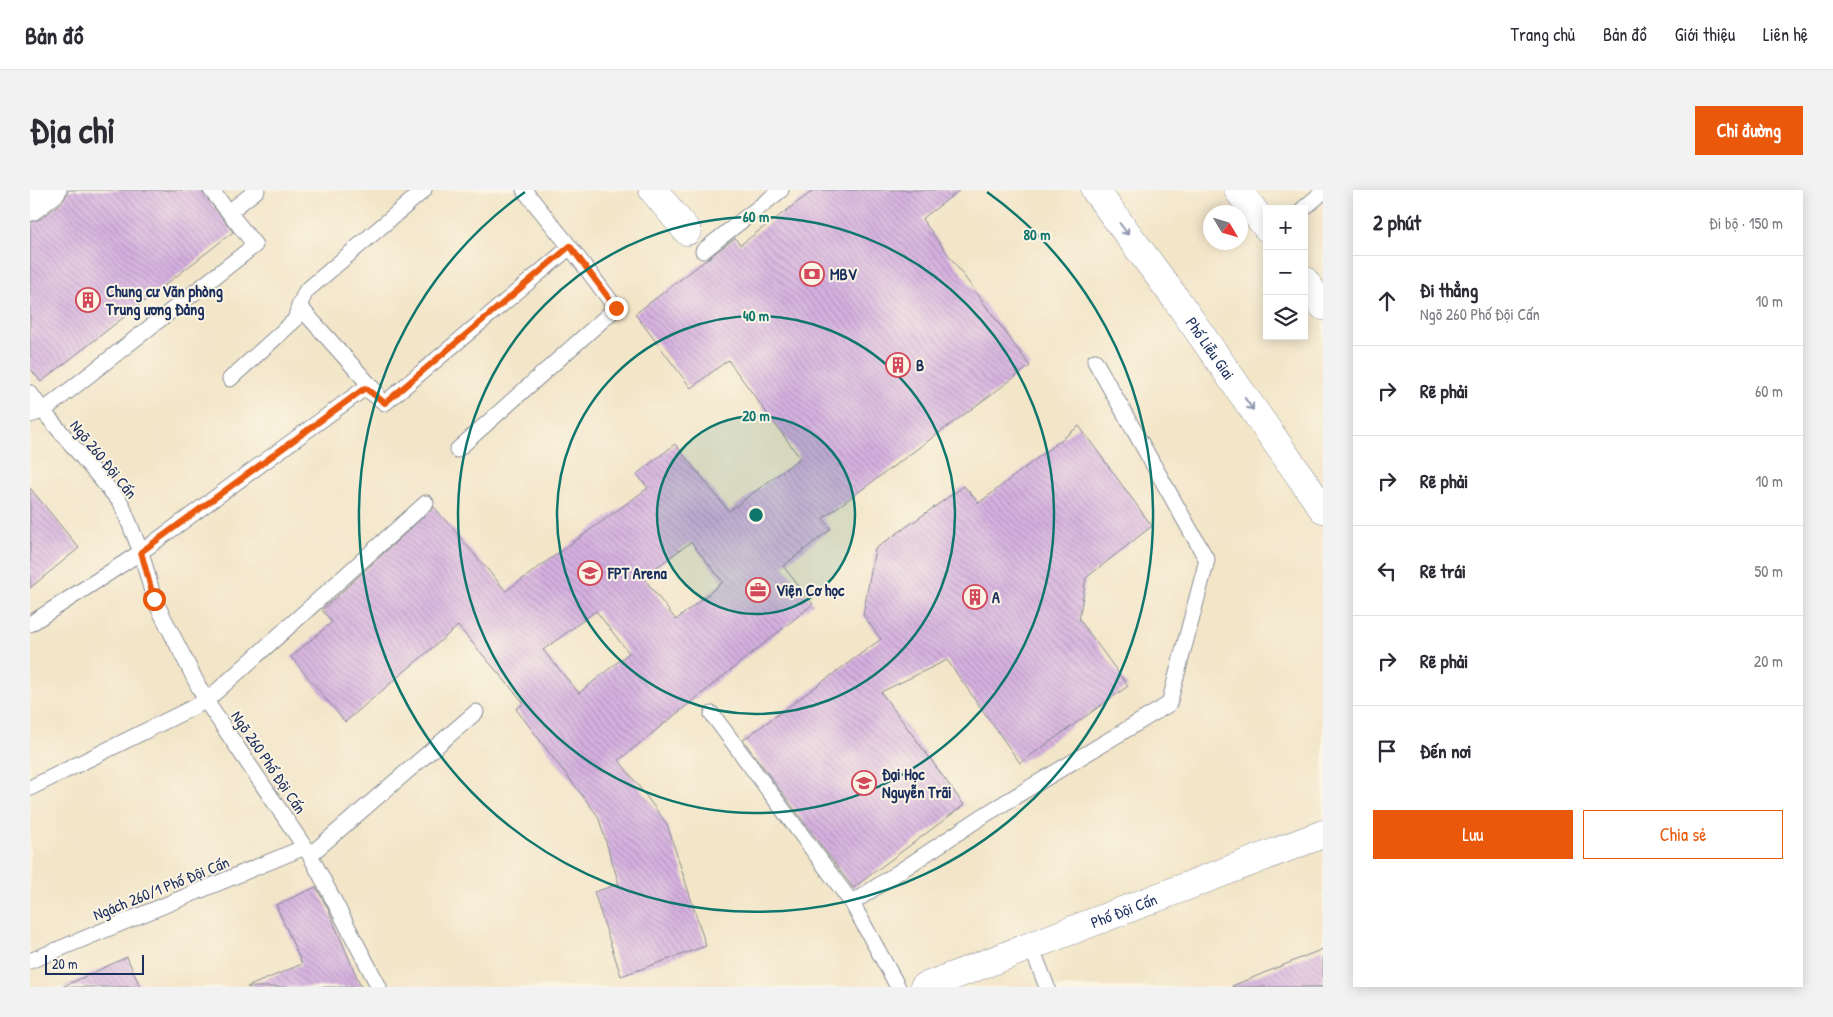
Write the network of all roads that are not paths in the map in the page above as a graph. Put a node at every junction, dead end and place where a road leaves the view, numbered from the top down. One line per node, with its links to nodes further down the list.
1 (211, 190): 11 (lane)
2 (257, 190): 11 (lane)
3 (424, 190): 16 (lane)
4 (524, 190): 14 (lane)
5 (653, 190): 13 (street)
6 (781, 190): 13 (lane)
7 (1095, 190): 25 (street, Phố Liễu Giai, one-way to 25)
8 (1238, 190): 12 (street)
9 (1323, 192): 10 (lane)
10 (1308, 205)
11 (229, 212): 22 (lane)
12 (1263, 223)
13 (695, 241)
14 (570, 246): 21 (lane); 23 (lane)
15 (1308, 285): 17 (street)
16 (299, 306): 19 (lane); 21 (lane)
17 (1323, 306)
18 (1095, 361): 34 (lane)
19 (230, 379)
20 (30, 393): 22 (lane, Ngõ 260 Đội Cấn)
21 (385, 403): 26 (lane)
22 (37, 413): 26 (lane, Ngõ 260 Đội Cấn)
23 (457, 450)
24 (426, 503): 28 (lane)
25 (1323, 510)
26 (141, 552): 27 (lane); 28 (lane, Ngõ 260 Phố Đội Cấn)
27 (30, 624)
28 (206, 701): 31 (lane); 33 (lane, Ngõ 260 Phố Đội Cấn)
29 (476, 712): 33 (lane, Ngách 260/1 Phố Đội Cấn)
30 (712, 714): 34 (lane)
31 (30, 788)
32 (1323, 834): 35 (street, Phố Đội Cấn)
33 (308, 851): 36 (lane, Ngách 260/1 Phố Đội Cấn); 37 (lane, Ngõ 260 Phố Đội Cấn)
34 (852, 903): 38 (lane)
35 (1032, 946): 39 (street, Phố Đội Cấn); 40 (lane)
36 (30, 961)
37 (379, 987)
38 (898, 987)
39 (924, 987)
40 (1047, 987)

